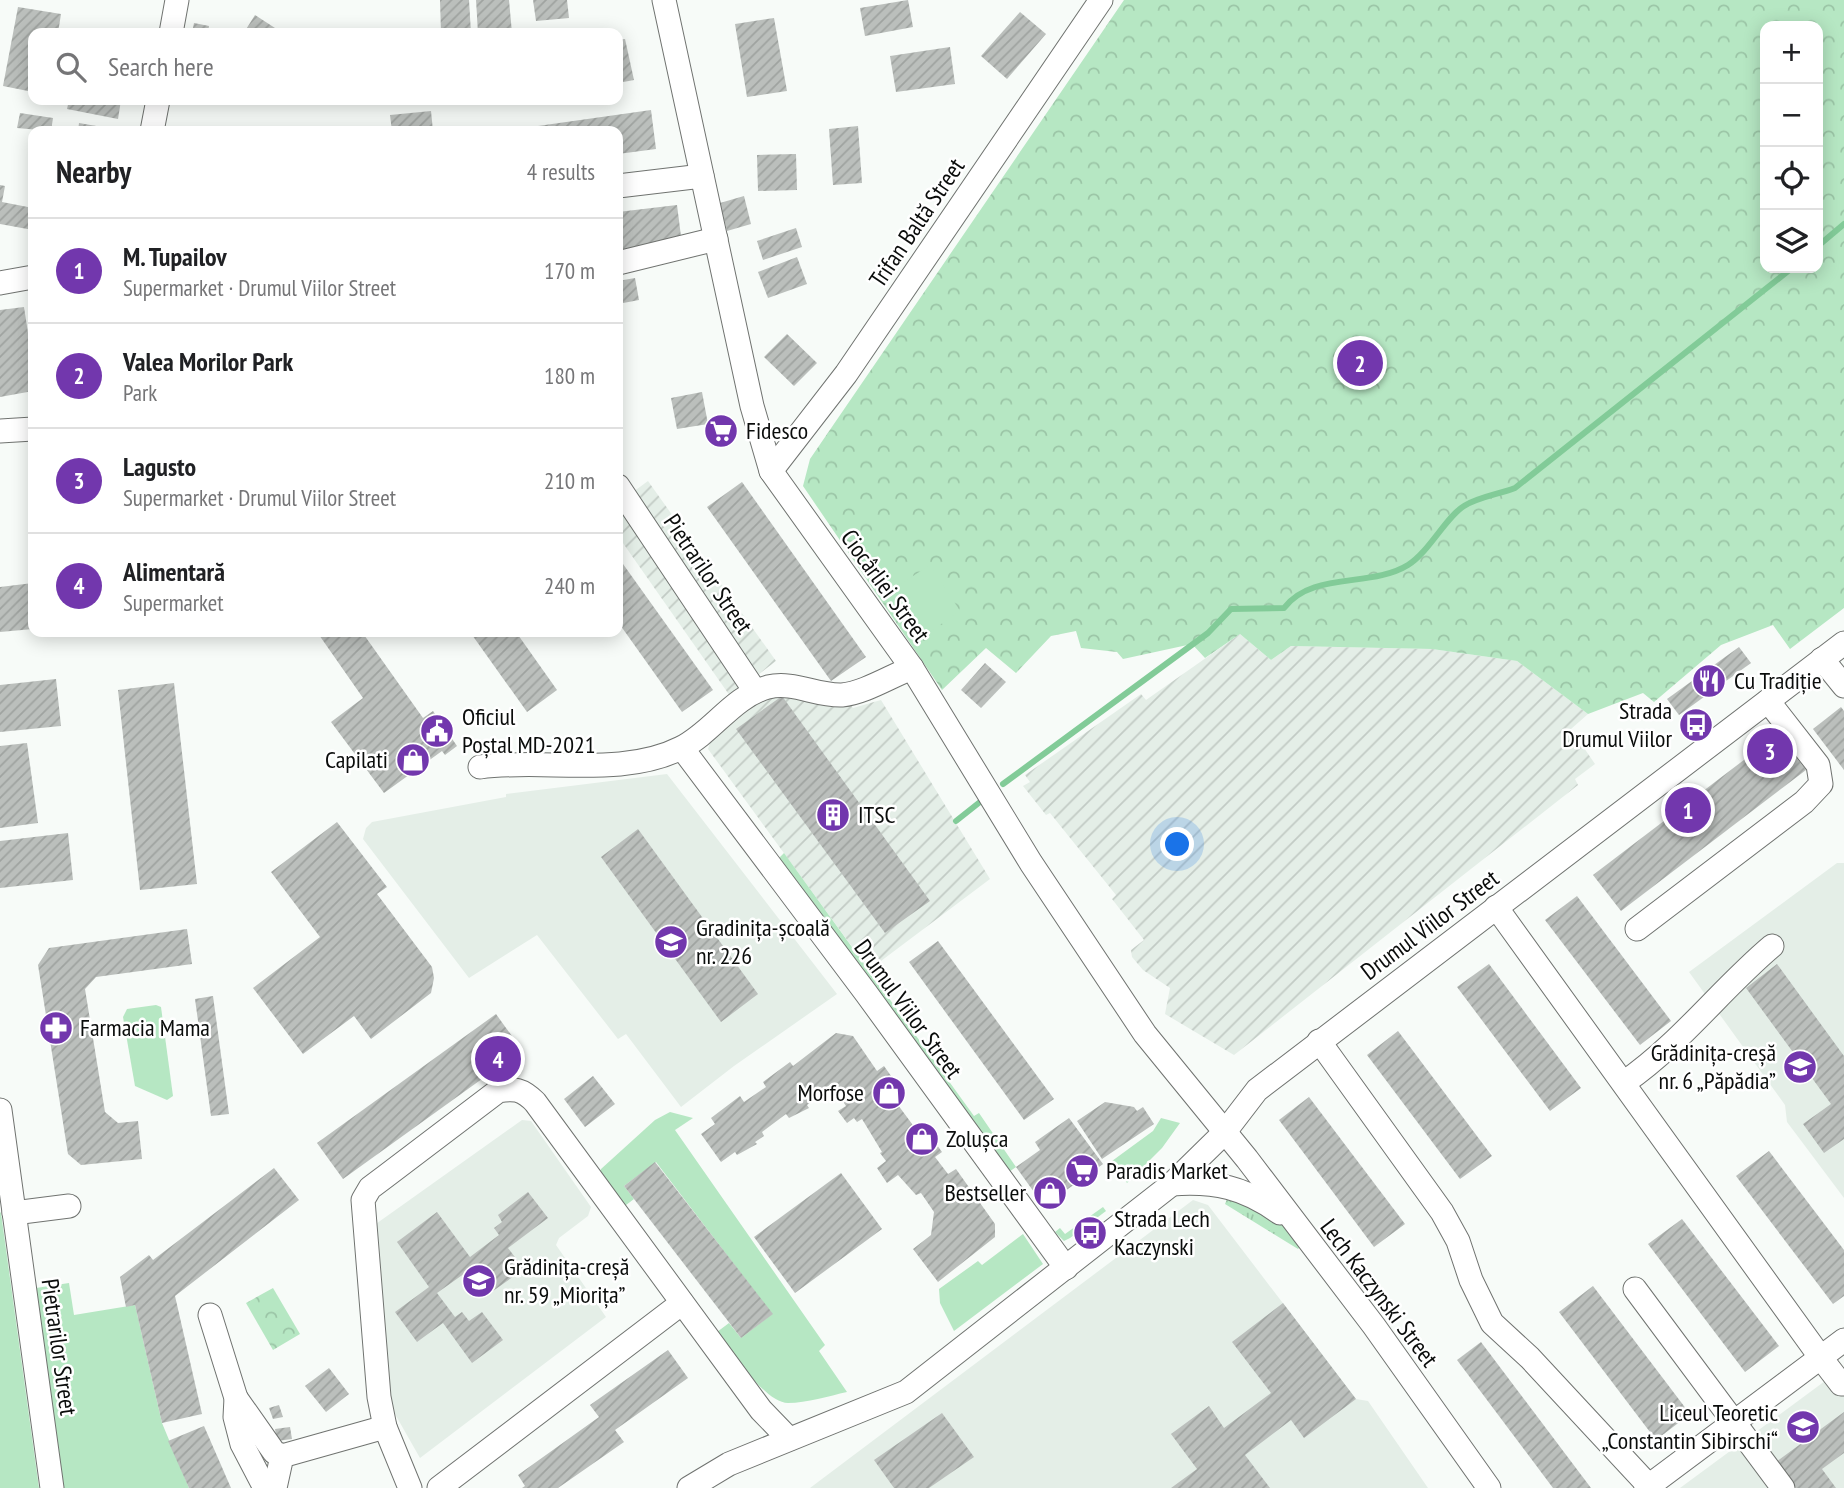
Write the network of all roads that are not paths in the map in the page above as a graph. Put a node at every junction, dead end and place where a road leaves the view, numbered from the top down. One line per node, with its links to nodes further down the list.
1 (177, 0): 4 (street)
2 (664, 0): 7 (street, Ciocârliei Street)
3 (1101, 0): 15 (street, Trifan Baltă Street)
4 (172, 28)
5 (157, 105): 6 (street)
6 (153, 126)
7 (702, 176): 8 (street); 9 (street, Ciocârliei Street)
8 (623, 185)
9 (716, 239): 10 (street); 15 (street, Ciocârliei Street)
10 (623, 262)
11 (28, 278): 12 (street)
12 (0, 283)
13 (28, 429): 14 (street)
14 (0, 430)
15 (771, 471): 19 (street, Ciocârliei Street)
16 (623, 493): 21 (street, Pietrarilor Street)
17 (1844, 643): 18 (street, Drumul Viilor Street)
18 (1822, 659): 20 (street); 22 (street, Drumul Viilor Street)
19 (912, 668): 21 (street); 31 (street, Ciocârliei Street)
20 (1844, 686)
21 (755, 691): 23 (street)
22 (1768, 701): 25 (street, Drumul Viilor Street); 26 (street)
23 (682, 748): 24 (street); 36 (street, Drumul Viilor Street)
24 (480, 767)
25 (1496, 907): 28 (street, Drumul Viilor Street); 29 (street)
26 (1637, 929)
27 (1772, 946): 29 (street)
28 (1319, 1041): 31 (street, Drumul Viilor Street); 48 (street)
29 (1625, 1082): 41 (street)
30 (0, 1110): 33 (street, Pietrarilor Street)
31 (1224, 1133): 32 (street, Drumul Viilor Street); 35 (street, Lech Kaczynski Street)
32 (1172, 1184): 35 (street); 36 (street, Drumul Viilor Street)
33 (8, 1197): 34 (street); 49 (street, Pietrarilor Street)
34 (69, 1206)
35 (1292, 1223): 55 (street, Lech Kaczynski Street)
36 (1066, 1268): 46 (street, Drumul Viilor Street)
37 (1635, 1289): 44 (street)
38 (682, 1303): 45 (street); 46 (street); 53 (street)
39 (210, 1315): 43 (street)
40 (1844, 1340): 41 (street)
41 (1821, 1358): 42 (street); 44 (street)
42 (1844, 1384)
43 (236, 1398): 47 (street); 50 (street)
44 (1736, 1422): 48 (street); 56 (street)
45 (385, 1427): 47 (street); 52 (street)
46 (789, 1439): 54 (street, Drumul Viilor Street)
47 (282, 1456): 51 (street)
48 (1647, 1487)
49 (52, 1488)
50 (265, 1488)
51 (275, 1488)
52 (410, 1488)
53 (439, 1488)
54 (689, 1488)
55 (1489, 1488)
56 (1783, 1488)

